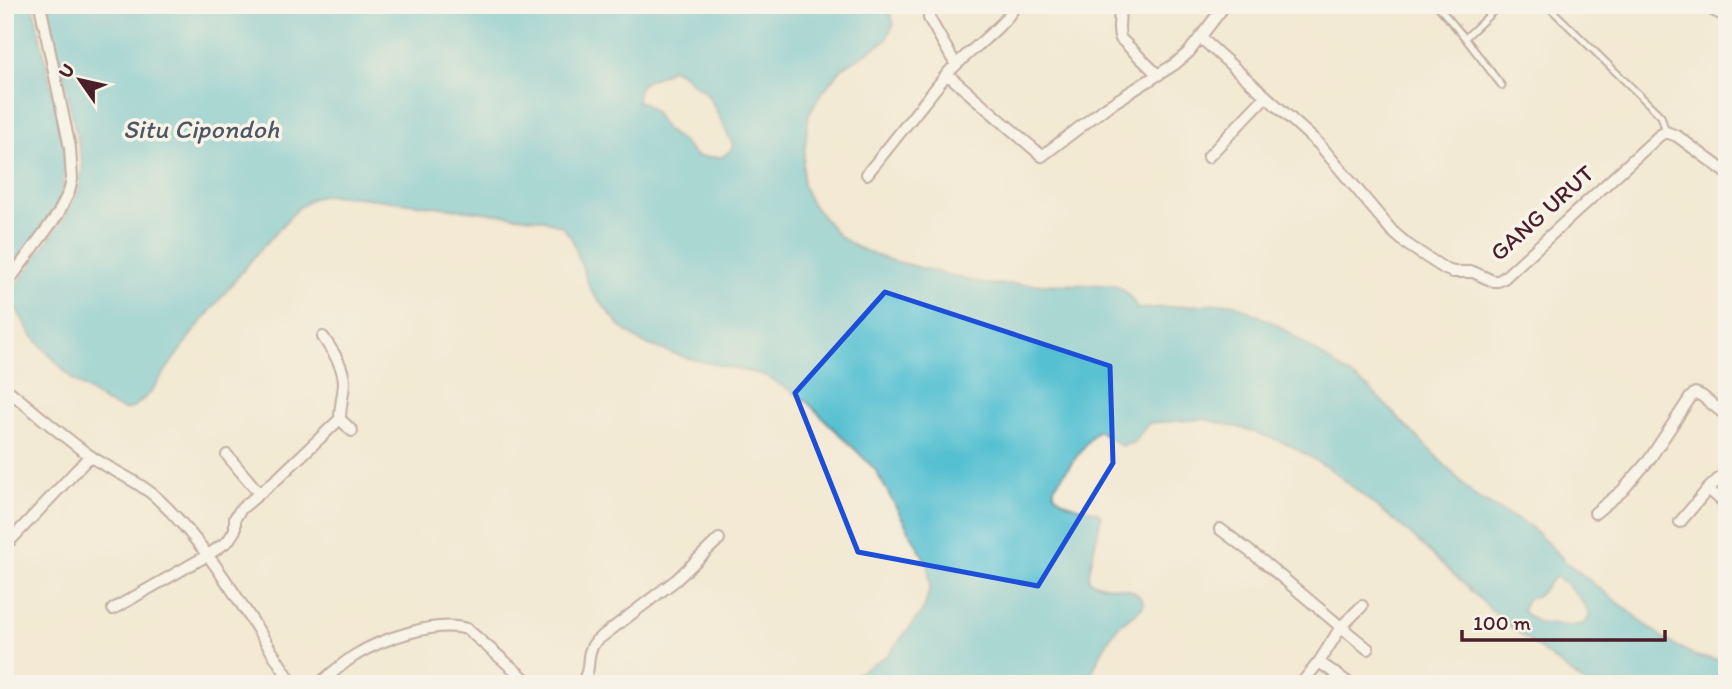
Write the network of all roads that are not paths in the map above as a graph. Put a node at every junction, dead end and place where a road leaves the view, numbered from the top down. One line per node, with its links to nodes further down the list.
1 (40, 5): 22 (street)
2 (1016, 5): 13 (street)
3 (1114, 5): 15 (street)
4 (1224, 5): 11 (street)
5 (1437, 5): 12 (lane)
6 (1500, 5): 12 (lane)
7 (1547, 5): 18 (lane)
8 (1702, 5): 10 (street)
9 (933, 6): 13 (street)
10 (1727, 16)
11 (1200, 37): 15 (street); 17 (street, GANG URUT)
12 (1465, 38): 16 (lane)
13 (956, 65): 14 (street)
14 (947, 74): 15 (street); 21 (street)
15 (1158, 75)
16 (1502, 86)
17 (1266, 96): 18 (street, GANG URUT); 19 (street)
18 (1667, 132): 20 (street)
19 (1208, 157)
20 (1727, 173)
21 (867, 174)
22 (5, 286)
23 (323, 337): 26 (street)
24 (5, 388): 29 (street)
25 (1727, 416): 34 (street)
26 (341, 419): 27 (street); 32 (street)
27 (352, 431)
28 (227, 455): 32 (street)
29 (90, 456): 38 (street); 39 (street)
30 (1727, 471): 31 (street)
31 (1708, 489): 33 (street); 35 (street)
32 (259, 493): 39 (street)
33 (1727, 505)
34 (1595, 513)
35 (1680, 522)
36 (1220, 529): 42 (street)
37 (719, 539): 48 (street)
38 (5, 546)
39 (208, 555): 41 (street); 45 (street)
40 (1362, 606): 42 (street)
41 (113, 609)
42 (1341, 627): 43 (street); 44 (street)
43 (1368, 649)
44 (1319, 662): 49 (street); 50 (street)
45 (293, 684)
46 (319, 684): 47 (street)
47 (531, 684)
48 (581, 684)
49 (1301, 684)
50 (1350, 684)

